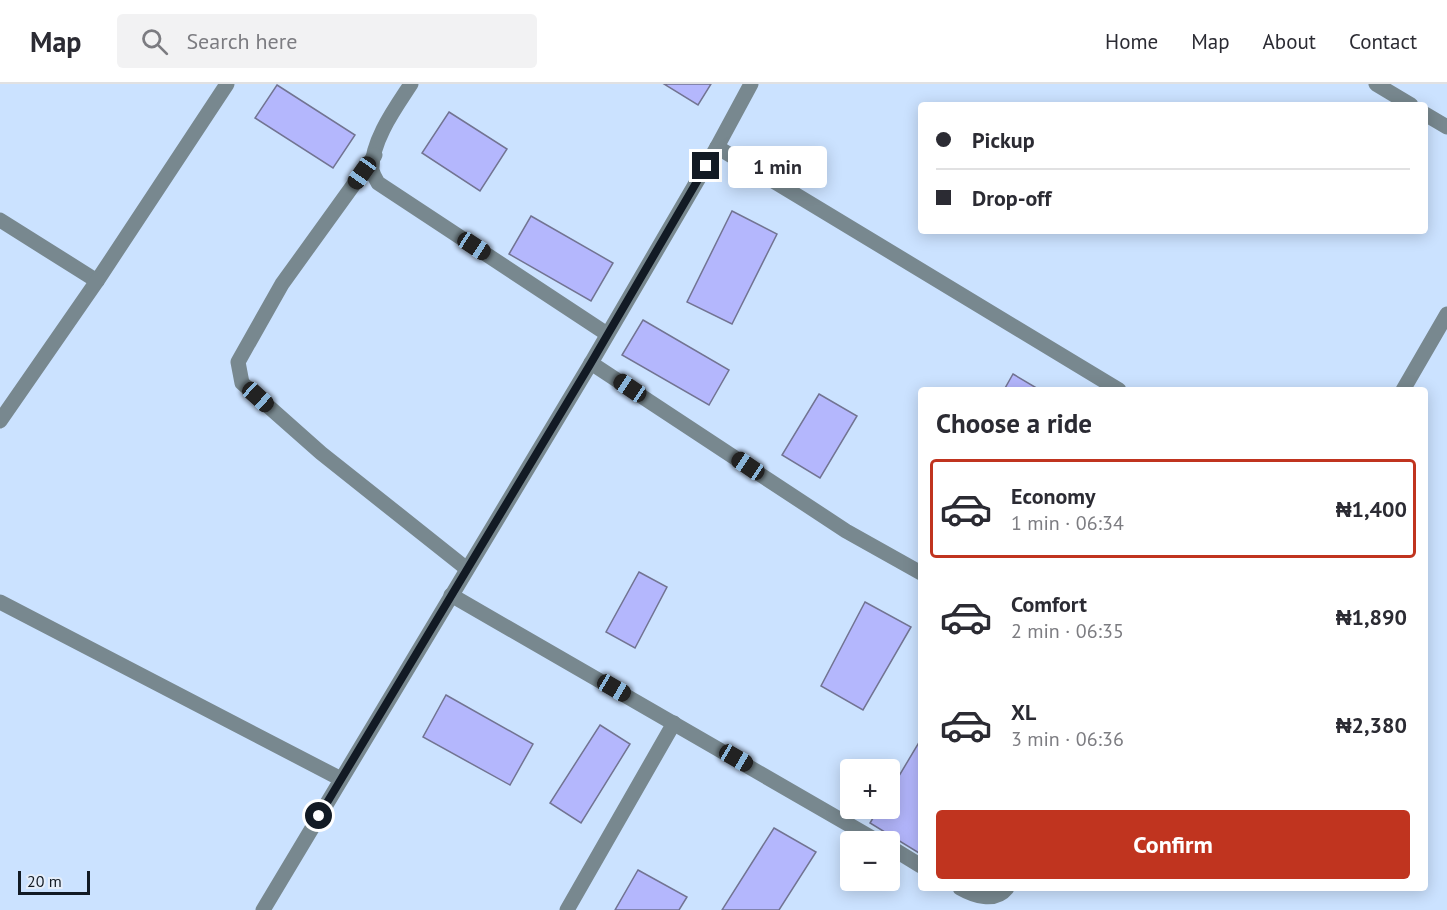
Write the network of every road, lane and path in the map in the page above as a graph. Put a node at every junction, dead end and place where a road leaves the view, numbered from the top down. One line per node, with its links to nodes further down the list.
1 (227, 84): 11 (street)
2 (411, 84): 9 (street)
3 (751, 84): 8 (street)
4 (1376, 84): 5 (street)
5 (1406, 102)
6 (1428, 116): 7 (street)
7 (1447, 127)
8 (717, 147): 13 (street); 15 (street)
9 (375, 155): 13 (street); 18 (street)
10 (0, 220): 11 (street)
11 (97, 281): 17 (street)
12 (1447, 314): 16 (street)
13 (607, 334): 14 (street)
14 (591, 363): 18 (street); 19 (street)
15 (1114, 387)
16 (1404, 387)
17 (0, 421)
18 (467, 569): 20 (street)
19 (918, 571)
20 (451, 595): 22 (street); 23 (street)
21 (0, 602): 23 (street)
22 (674, 723): 24 (street); 30 (street)
23 (341, 779): 29 (street)
24 (860, 831)
25 (900, 853): 26 (street)
26 (918, 864)
27 (965, 891): 28 (street)
28 (1005, 891)
29 (263, 910)
30 (567, 910)

